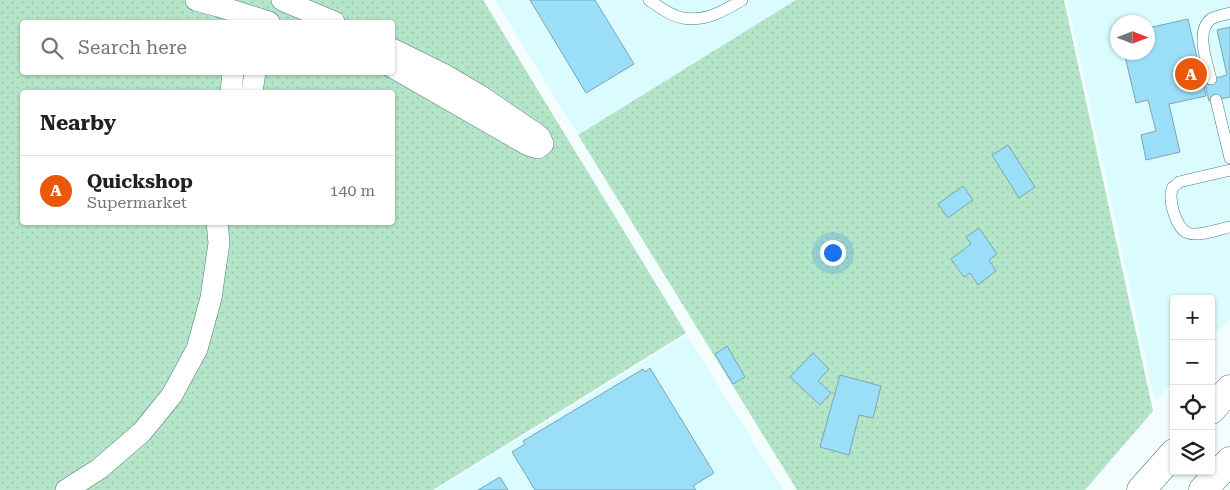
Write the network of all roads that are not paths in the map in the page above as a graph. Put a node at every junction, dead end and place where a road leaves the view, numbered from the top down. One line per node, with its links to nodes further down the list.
1 (196, 0): 5 (street)
2 (282, 0): 8 (street)
3 (649, 0): 4 (lane)
4 (742, 0)
5 (241, 12): 7 (street)
6 (1230, 13): 13 (lane)
7 (266, 16)
8 (329, 20)
9 (395, 50): 10 (street)
10 (395, 69)
11 (234, 75): 14 (street)
12 (255, 75): 15 (street)
13 (1211, 79)
14 (231, 90)
15 (252, 90)
16 (1216, 100): 17 (lane)
17 (1230, 158)
18 (1230, 170): 19 (lane)
19 (1230, 227)
20 (218, 233): 25 (street)
21 (1230, 389): 22 (main road)
22 (1215, 406)
23 (1170, 457): 26 (main road)
24 (1230, 461): 27 (main road)
25 (66, 490)
26 (1141, 490)
27 (1204, 490)

